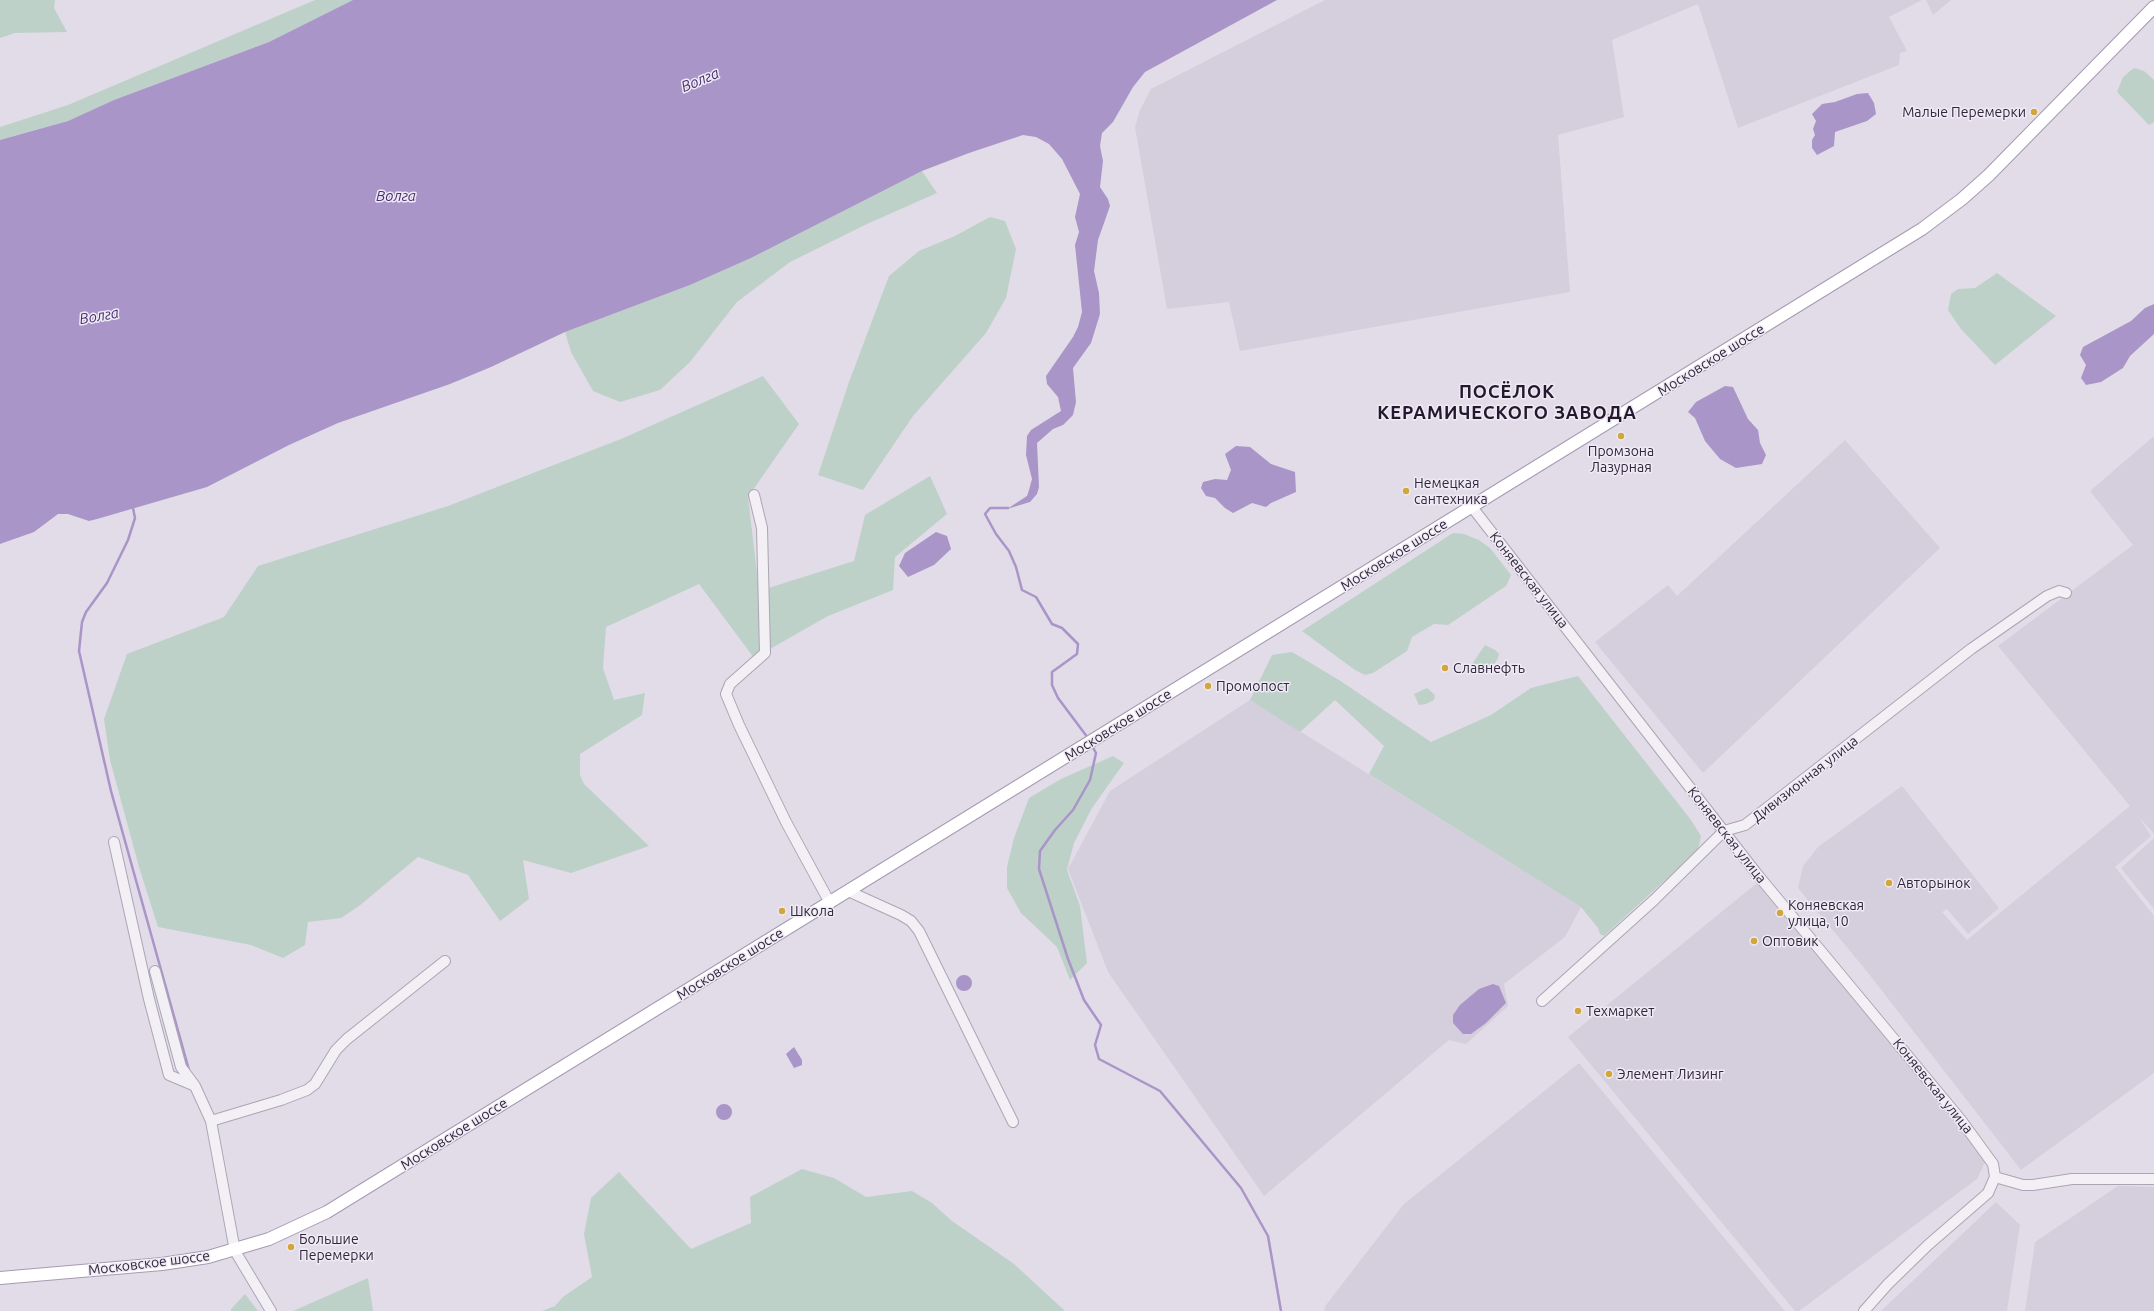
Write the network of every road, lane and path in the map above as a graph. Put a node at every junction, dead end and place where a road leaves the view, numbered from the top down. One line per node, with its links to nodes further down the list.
1 (2154, 6): 3 (main road, Московское шоссе)
2 (754, 495): 8 (street)
3 (1472, 507): 5 (street, Коняевская улица); 7 (main road, Московское шоссе)
4 (2066, 593): 5 (street, Дивизионная улица)
5 (1724, 830): 11 (street); 15 (street, Коняевская улица)
6 (114, 842): 12 (street)
7 (848, 891): 8 (main road, Московское шоссе); 14 (street)
8 (830, 903): 17 (main road, Московское шоссе)
9 (445, 961): 13 (street)
10 (155, 971): 12 (street)
11 (1542, 1001)
12 (196, 1086): 13 (street)
13 (211, 1121): 17 (street)
14 (1013, 1122)
15 (1995, 1177): 16 (street); 20 (street)
16 (2154, 1179)
17 (235, 1251): 18 (main road, Московское шоссе); 19 (street)
18 (0, 1278)
19 (271, 1311)
20 (1864, 1311)

